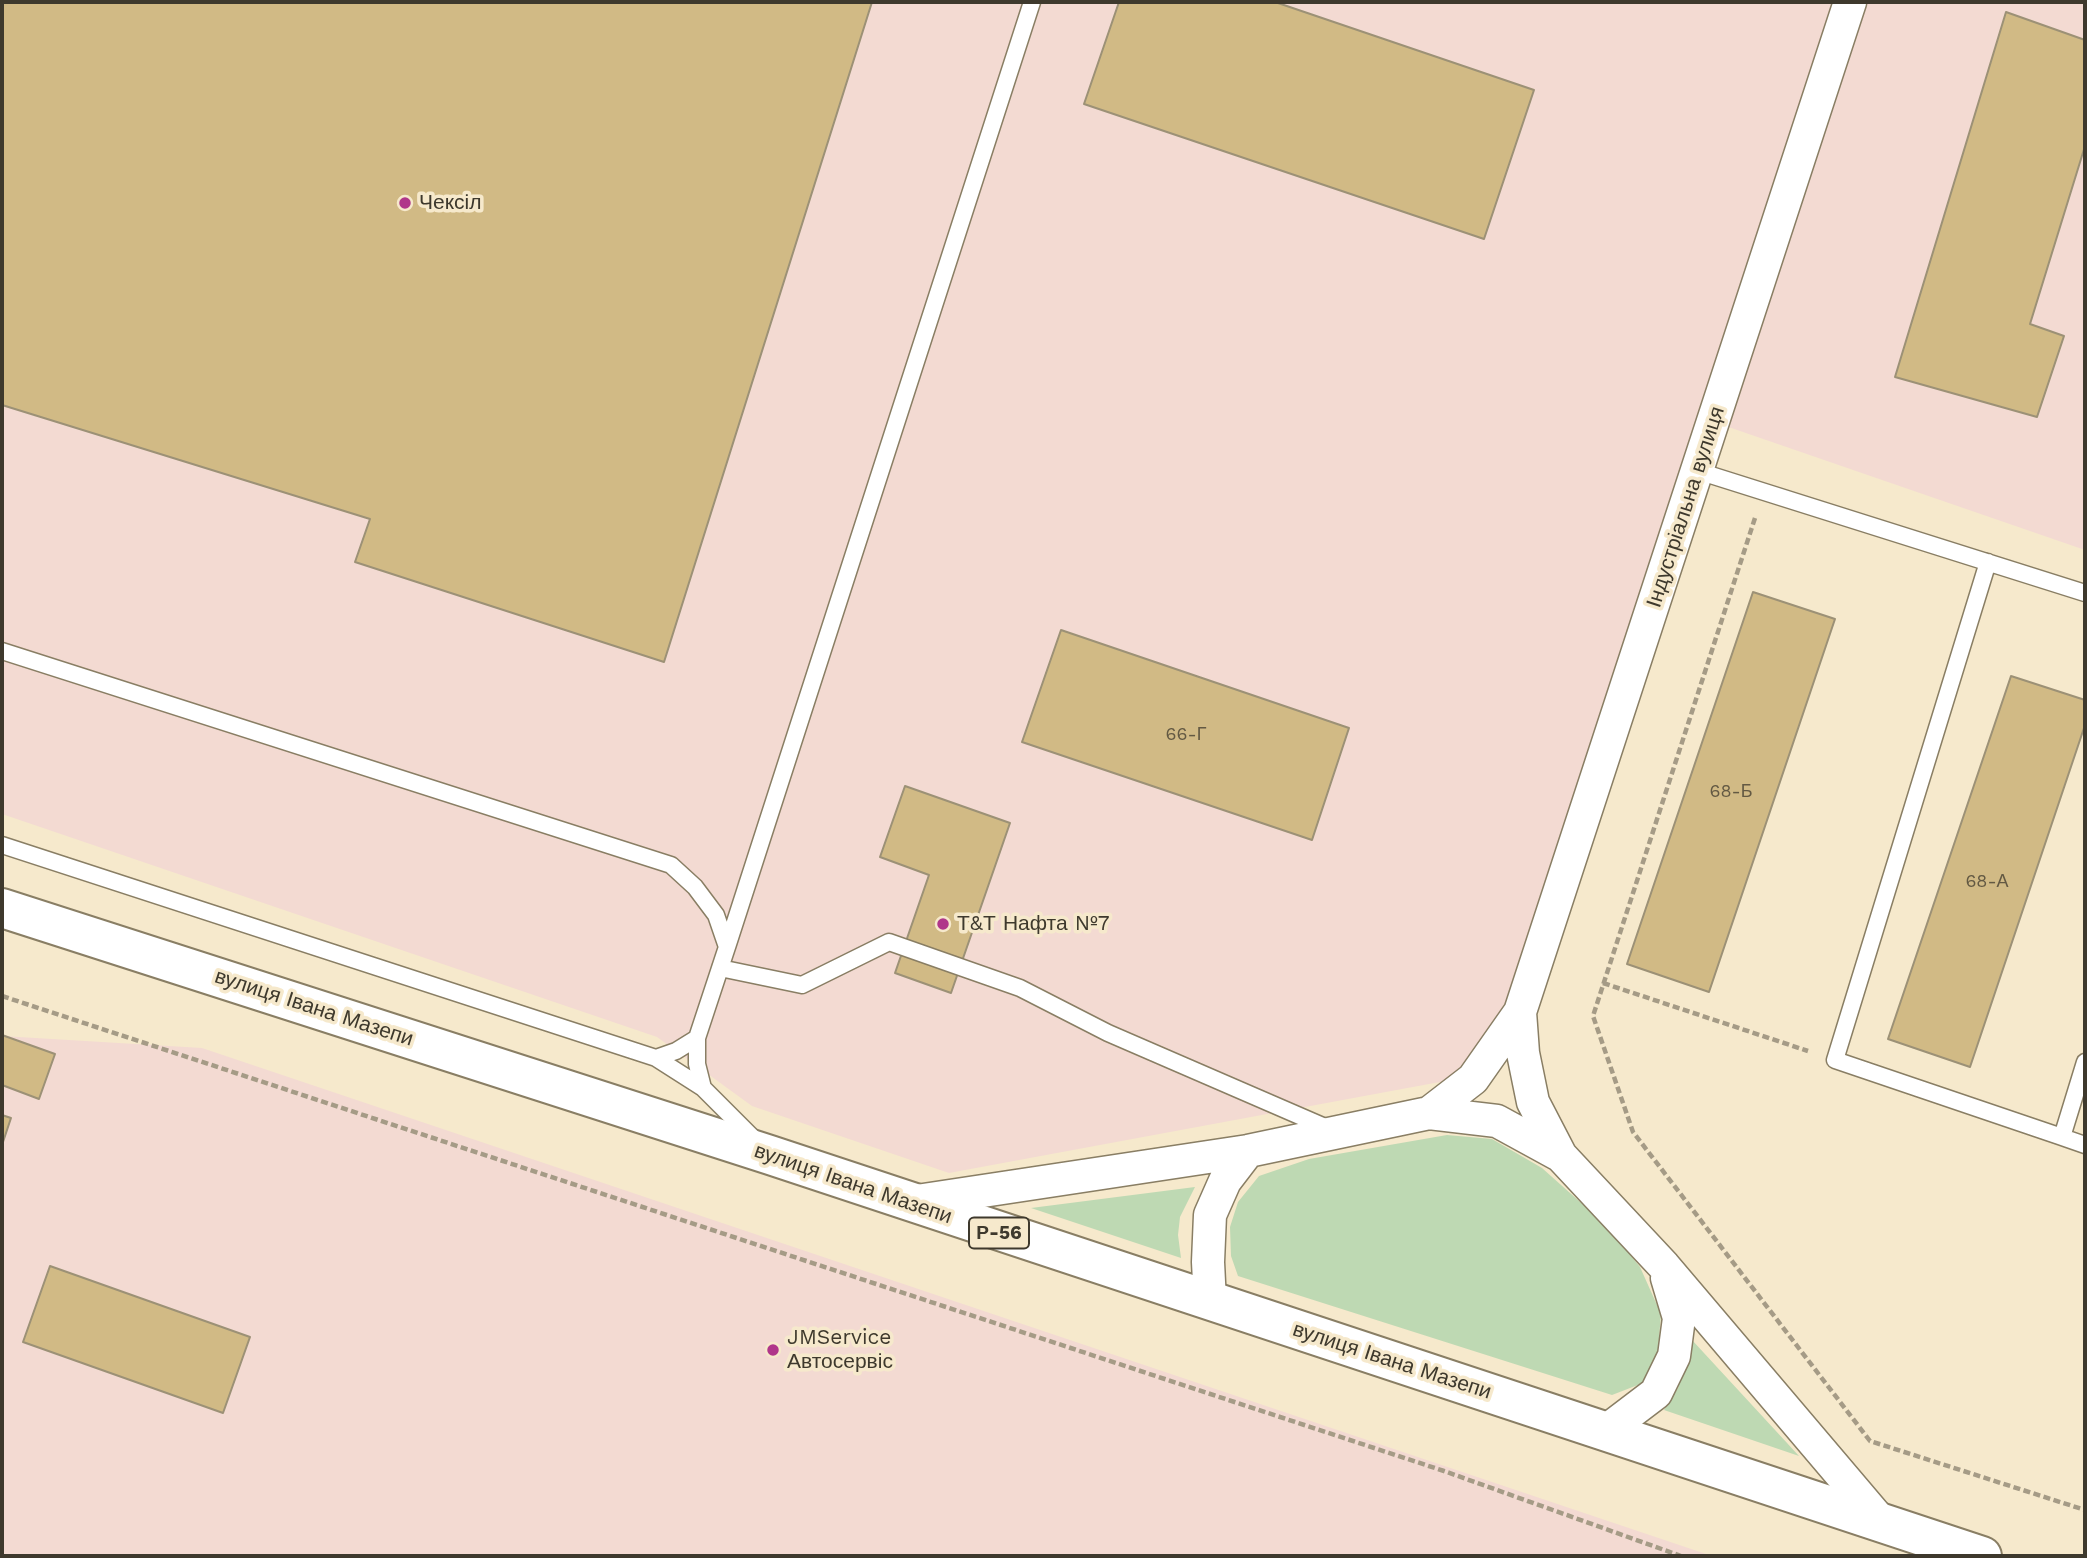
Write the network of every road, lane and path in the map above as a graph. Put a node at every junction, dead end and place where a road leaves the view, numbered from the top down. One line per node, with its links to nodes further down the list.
1 (1032, 2): 10 (lane)
2 (1850, 2): 3 (street, Індустріальна вулиця)
3 (1698, 471): 4 (lane); 14 (street, Індустріальна вулиця)
4 (1764, 491): 5 (lane); 12 (path)
5 (1988, 562): 6 (lane); 17 (lane)
6 (2085, 593)
7 (2, 651): 10 (lane)
8 (2, 845): 16 (lane)
9 (6, 911): 25 (main road, вулиця Івана Мазепи / Р-56)
10 (727, 947): 11 (lane)
11 (720, 968): 15 (lane); 21 (lane)
12 (1603, 983): 17 (path); 31 (path)
13 (2, 996): 33 (path)
14 (1520, 1012): 20 (street, Індустріальна вулиця); 26 (street, Індустріальна вулиця)
15 (697, 1038): 16 (lane); 19 (lane)
16 (656, 1058): 19 (lane)
17 (1835, 1060): 22 (lane)
18 (2085, 1062): 22 (lane)
19 (703, 1088): 25 (lane)
20 (1429, 1113): 21 (street); 26 (street)
21 (1339, 1133): 24 (street)
22 (2062, 1137): 23 (lane)
23 (2085, 1144)
24 (1248, 1151): 27 (street); 29 (street)
25 (770, 1155): 27 (main road, вулиця Івана Мазепи / Р-56)
26 (1561, 1156): 28 (street)
27 (907, 1203): 29 (main road, вулиця Івана Мазепи / Р-56)
28 (1664, 1266): 30 (street); 32 (street)
29 (1210, 1302): 30 (main road, вулиця Івана Мазепи / Р-56)
30 (1606, 1431): 32 (main road, вулиця Івана Мазепи / Р-56)
31 (2085, 1510)
32 (1883, 1524): 34 (main road, вулиця Івана Мазепи / Р-56)
33 (1681, 1556)
34 (1982, 1556)

